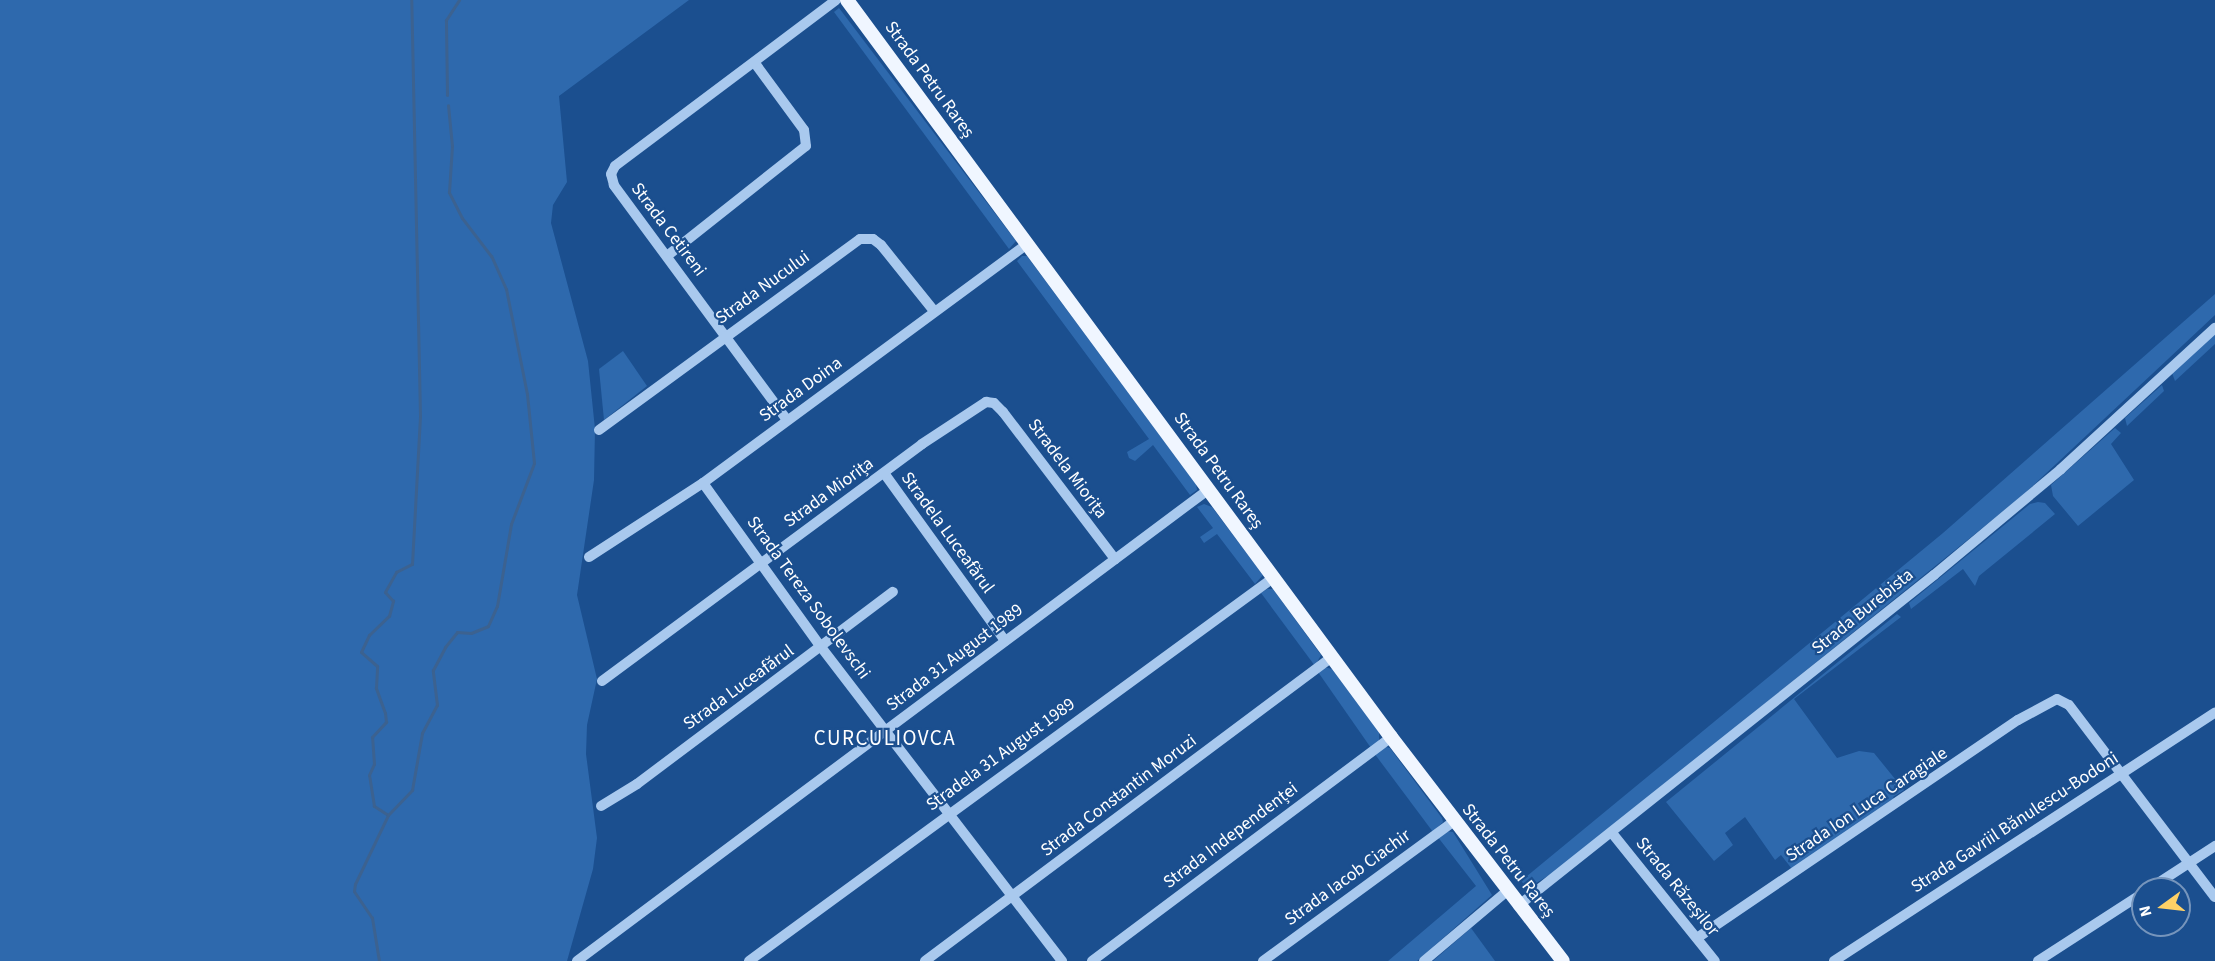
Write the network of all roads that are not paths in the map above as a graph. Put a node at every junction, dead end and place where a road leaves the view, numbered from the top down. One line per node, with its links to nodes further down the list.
1 (836, 0): 3 (street, Strada Cetireni)
2 (847, 0): 4 (main road, Strada Petru Rareș)
3 (754, 62): 5 (street); 5 (street, Strada Cetireni)
4 (1027, 244): 6 (street, Strada Doina); 14 (main road, Strada Petru Rareș)
5 (667, 255): 8 (street, Strada Cetireni)
6 (934, 312): 8 (street, Strada Nucului); 10 (street, Strada Doina)
7 (2215, 328): 31 (street, Strada Burebista)
8 (726, 336): 10 (street, Strada Cetireni); 11 (street, Strada Nucului)
9 (991, 402): 12 (street, Strada Miorița); 16 (street, Stradela Miorița)
10 (787, 420): 13 (street, Strada Doina)
11 (599, 430)
12 (884, 473): 17 (street, Strada Miorița); 20 (street, Stradela Luceafărul)
13 (703, 483): 15 (street, Strada Doina); 17 (street, Strada Tereza Sobolevschi)
14 (1209, 489): 16 (street, Strada 31 August 1989); 18 (main road, Strada Petru Rareș)
15 (589, 557)
16 (1115, 559): 20 (street, Strada 31 August 1989)
17 (761, 564): 21 (street, Strada Tereza Sobolevschi); 23 (street, Strada Miorița)
18 (1273, 578): 22 (main road, Strada Petru Rareș); 29 (street, Stradela 31 August 1989)
19 (893, 592): 21 (street, Strada Luceafărul)
20 (1005, 641): 25 (street, Strada 31 August 1989)
21 (821, 647): 25 (street, Strada Tereza Sobolevschi); 28 (street, Strada Luceafărul)
22 (1332, 657): 26 (main road, Strada Petru Rareș); 36 (street, Strada Constantin Moruzi)
23 (602, 681)
24 (2215, 713): 27 (street, Strada Gavriil Bănulescu-Bodoni)
25 (885, 730): 29 (street, Strada Tereza Sobolevschi); 41 (street, Strada 31 August 1989)
26 (1391, 737): 30 (main road, Strada Petru Rareș); 45 (street, Strada Independenței)
27 (2120, 774): 33 (street); 40 (street, Strada Ion Luca Caragiale); 50 (street, Strada Gavriil Bănulescu-Bodoni)
28 (601, 806)
29 (948, 813): 36 (street, Strada Tereza Sobolevschi); 42 (street, Stradela 31 August 1989)
30 (1454, 821): 35 (main road, Strada Petru Rareș); 46 (street, Strada Iacob Ciachir)
31 (1612, 833): 39 (street, Strada Burebista); 40 (street, Strada Răzeşilor)
32 (2215, 846): 33 (street)
33 (2188, 863): 34 (street); 37 (street)
34 (2167, 877)
35 (1507, 891): 39 (main road, Strada Petru Rareș); 47 (street)
36 (1012, 896): 43 (street, Strada Constantin Moruzi); 44 (street, Strada Tereza Sobolevschi)
37 (2215, 897)
38 (2131, 901): 51 (street)
39 (1518, 906): 48 (main road, Strada Petru Rareș)
40 (1697, 938): 49 (street, Strada Răzeşilor)
41 (577, 961)
42 (749, 961)
43 (925, 961)
44 (1062, 961)
45 (1092, 961)
46 (1263, 961)
47 (1424, 961)
48 (1563, 961)
49 (1715, 961)
50 (1834, 961)
51 (2038, 961)

